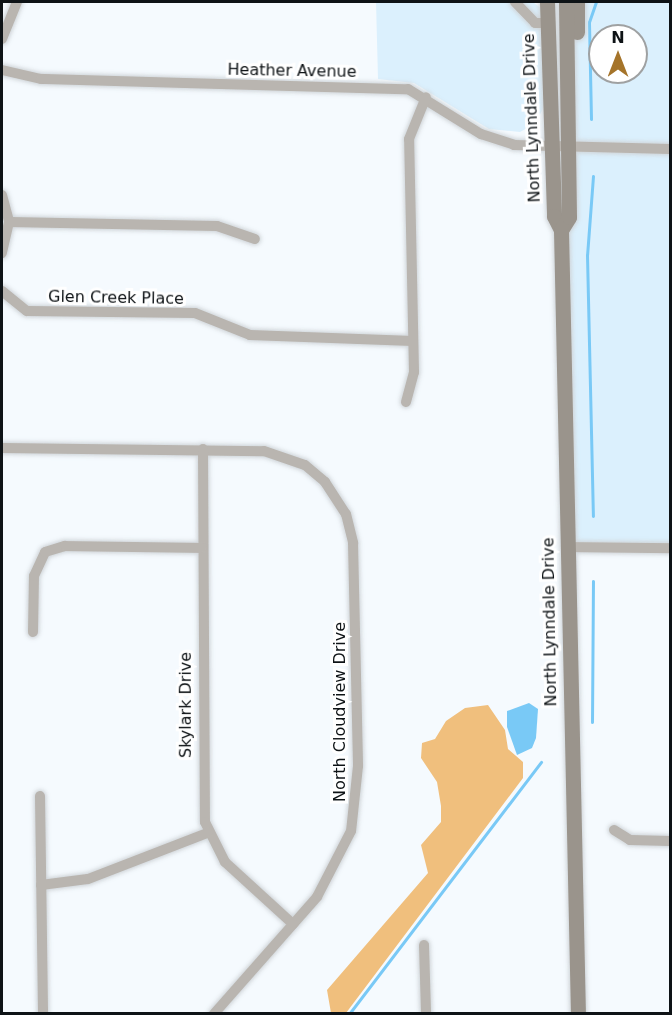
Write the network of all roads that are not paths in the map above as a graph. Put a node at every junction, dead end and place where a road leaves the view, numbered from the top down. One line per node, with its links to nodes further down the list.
1 (17, 2): 6 (street)
2 (514, 2): 7 (street)
3 (547, 2): 7 (main road, North Lynndale Drive)
4 (566, 2): 9 (main road, North Lynndale Drive)
5 (577, 2): 9 (main road)
6 (5, 22): 8 (street)
7 (547, 23): 12 (main road, North Lynndale Drive)
8 (2, 39)
9 (567, 49): 13 (main road, North Lynndale Drive)
10 (2, 70): 11 (street, Heather Avenue)
11 (426, 97): 12 (street, Heather Avenue); 21 (street)
12 (551, 146): 13 (street, Heather Avenue); 17 (main road, North Lynndale Drive)
13 (570, 146): 14 (street, Heather Avenue); 17 (main road, North Lynndale Drive)
14 (670, 149)
15 (2, 195): 16 (street)
16 (9, 222): 18 (street); 19 (street)
17 (561, 230): 25 (main road, North Lynndale Drive)
18 (255, 239)
19 (2, 253)
20 (2, 291): 21 (street, Glen Creek Place)
21 (413, 341): 22 (street)
22 (406, 402)
23 (2, 448): 24 (street, North Cloudview Drive)
24 (203, 449): 26 (street, Skylark Drive); 34 (street, North Cloudview Drive)
25 (567, 547): 27 (street); 41 (main road, North Lynndale Drive)
26 (202, 548): 28 (street); 31 (street, Skylark Drive)
27 (670, 548)
28 (33, 632)
29 (40, 796): 33 (street)
30 (614, 830): 32 (street)
31 (207, 833): 33 (street); 34 (street, Skylark Drive)
32 (670, 841)
33 (41, 885): 37 (street)
34 (293, 924): 36 (street, North Cloudview Drive)
35 (424, 945): 40 (street)
36 (222, 1005): 38 (street, North Cloudview Drive); 39 (street)
37 (43, 1014)
38 (214, 1014)
39 (232, 1014)
40 (426, 1014)
41 (578, 1014)

